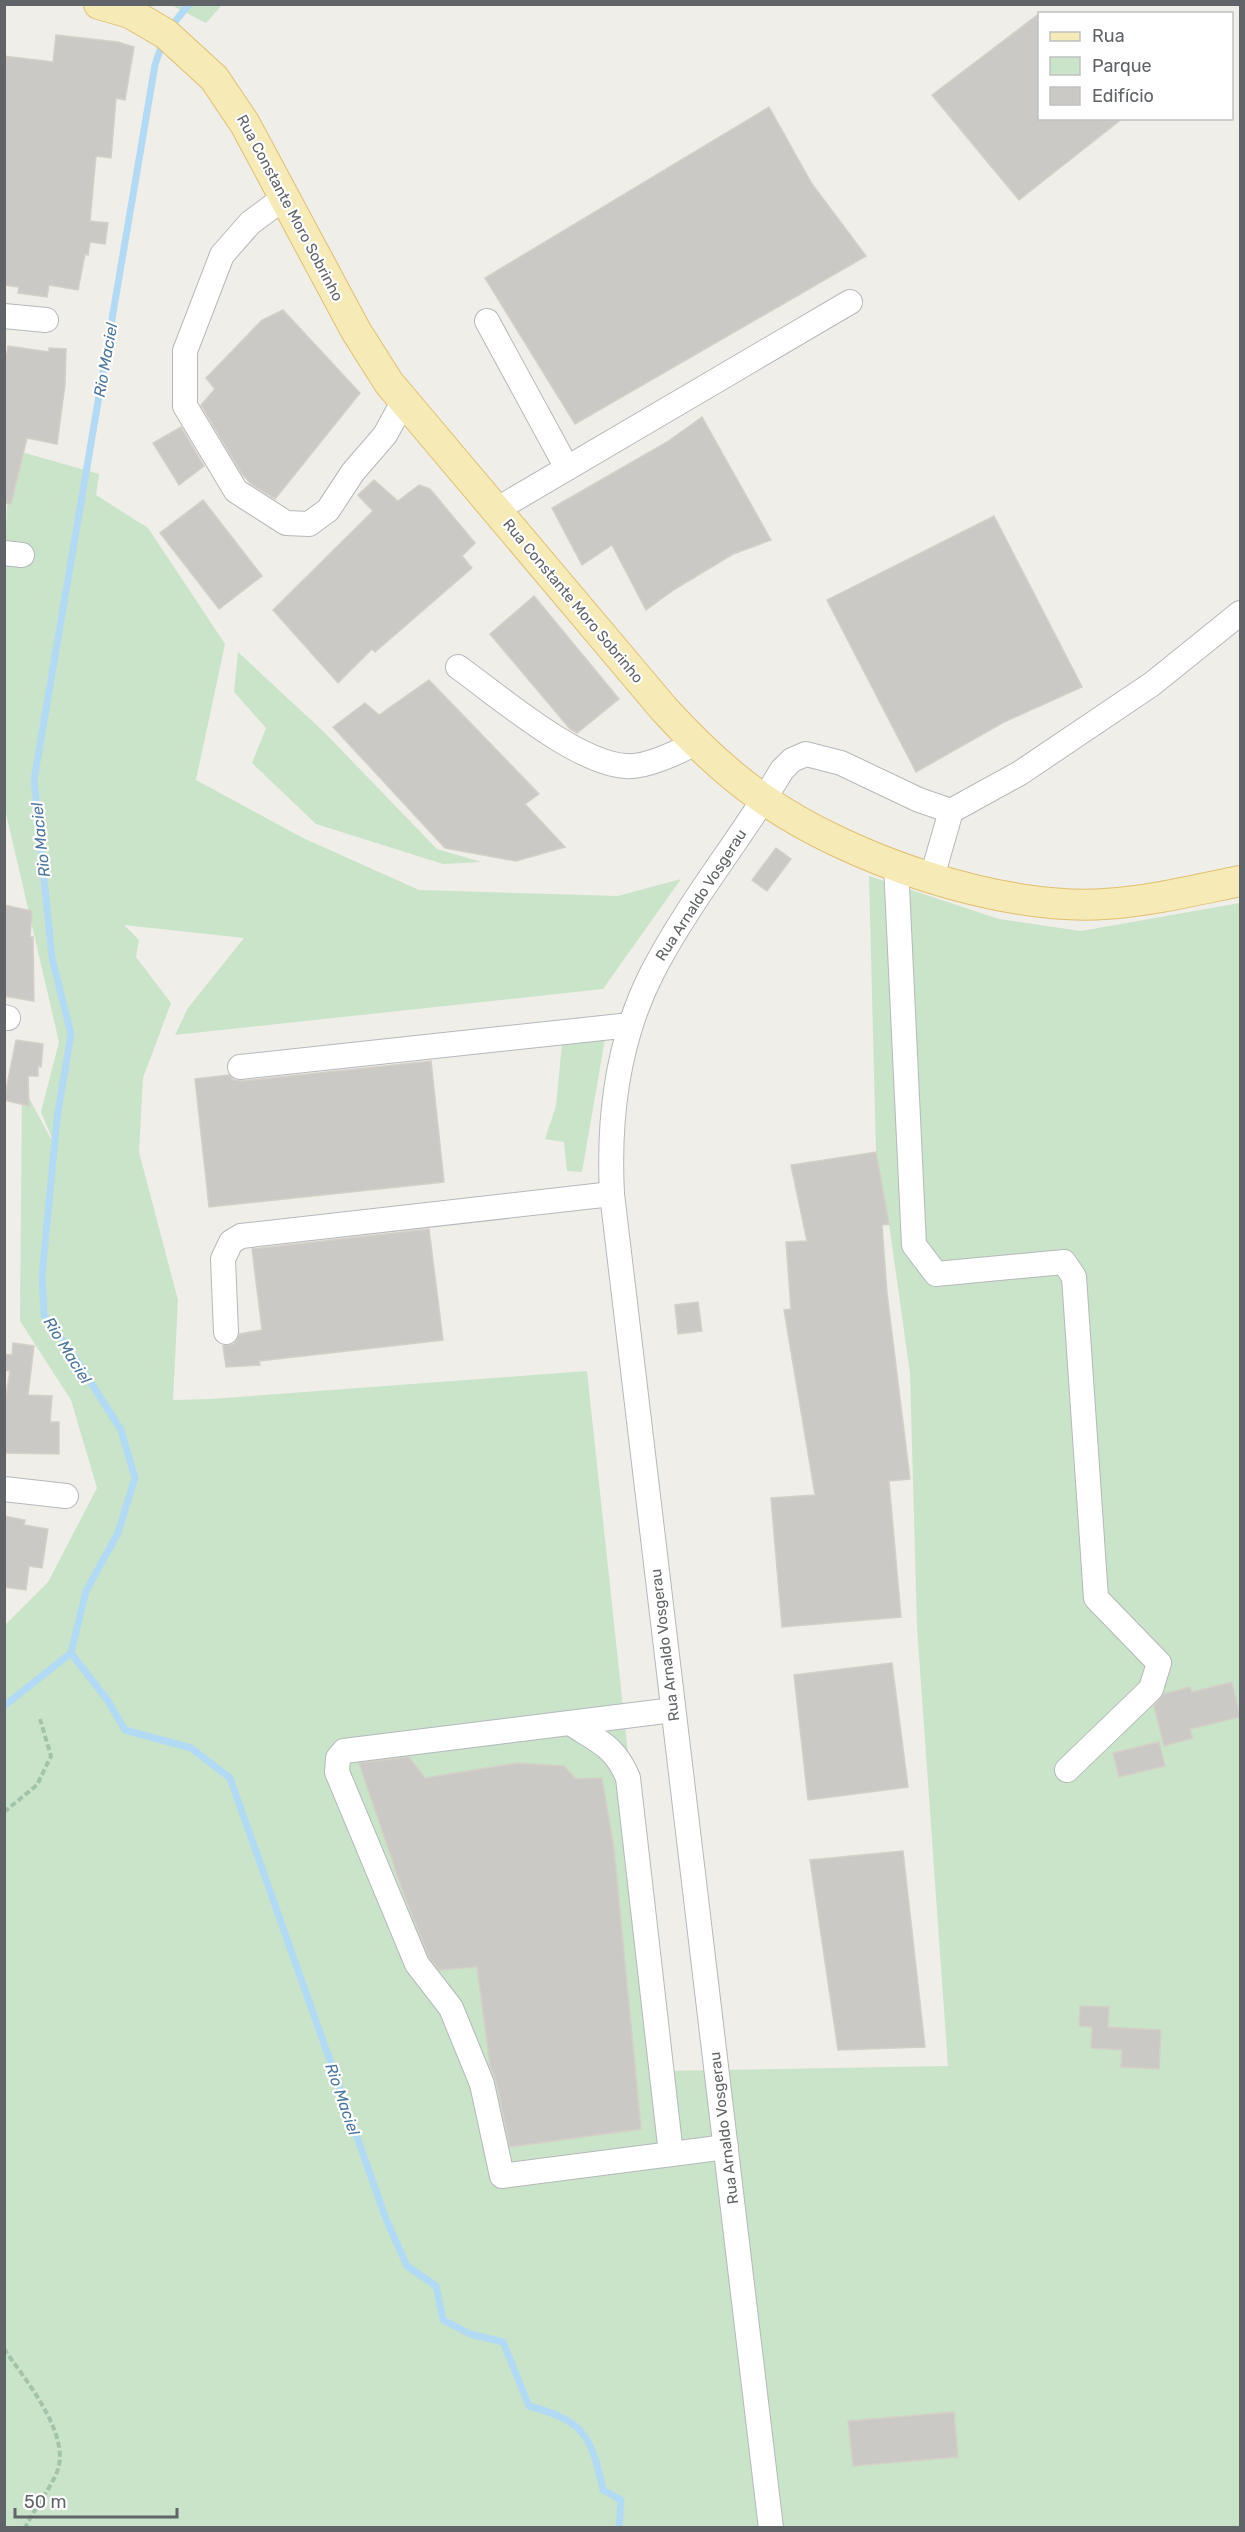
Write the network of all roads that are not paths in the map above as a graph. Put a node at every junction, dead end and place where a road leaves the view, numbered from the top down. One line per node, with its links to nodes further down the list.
1 (99, 4): 2 (main road, Rua Constante Moro Sobrinho)
2 (285, 197): 7 (main road, Rua Constante Moro Sobrinho); 7 (street)
3 (850, 302): 8 (street)
4 (4, 316): 5 (street)
5 (46, 320)
6 (487, 321): 8 (street)
7 (403, 402): 9 (main road, Rua Constante Moro Sobrinho)
8 (567, 468): 9 (street)
9 (496, 510): 12 (main road, Rua Constante Moro Sobrinho)
10 (1240, 613): 14 (street)
11 (458, 667): 12 (street)
12 (695, 743): 13 (main road, Rua Constante Moro Sobrinho)
13 (764, 800): 14 (street, Rua Arnaldo Vosgerau); 15 (main road, Rua Constante Moro Sobrinho); 18 (street, Rua Arnaldo Vosgerau)
14 (951, 811): 16 (street)
15 (896, 865): 16 (main road, Rua Constante Moro Sobrinho); 26 (street)
16 (932, 877): 17 (main road, Rua Constante Moro Sobrinho)
17 (1240, 881)
18 (630, 1025): 19 (street); 20 (street, Rua Arnaldo Vosgerau)
19 (240, 1067)
20 (612, 1194): 21 (street); 24 (street, Rua Arnaldo Vosgerau)
21 (226, 1332)
22 (4, 1489): 23 (street)
23 (66, 1496)
24 (673, 1710): 25 (street); 27 (street, Rua Arnaldo Vosgerau)
25 (570, 1724): 28 (street); 28 (street)
26 (1067, 1770)
27 (726, 2147): 28 (street); 29 (street, Rua Arnaldo Vosgerau)
28 (671, 2154)
29 (771, 2528)

